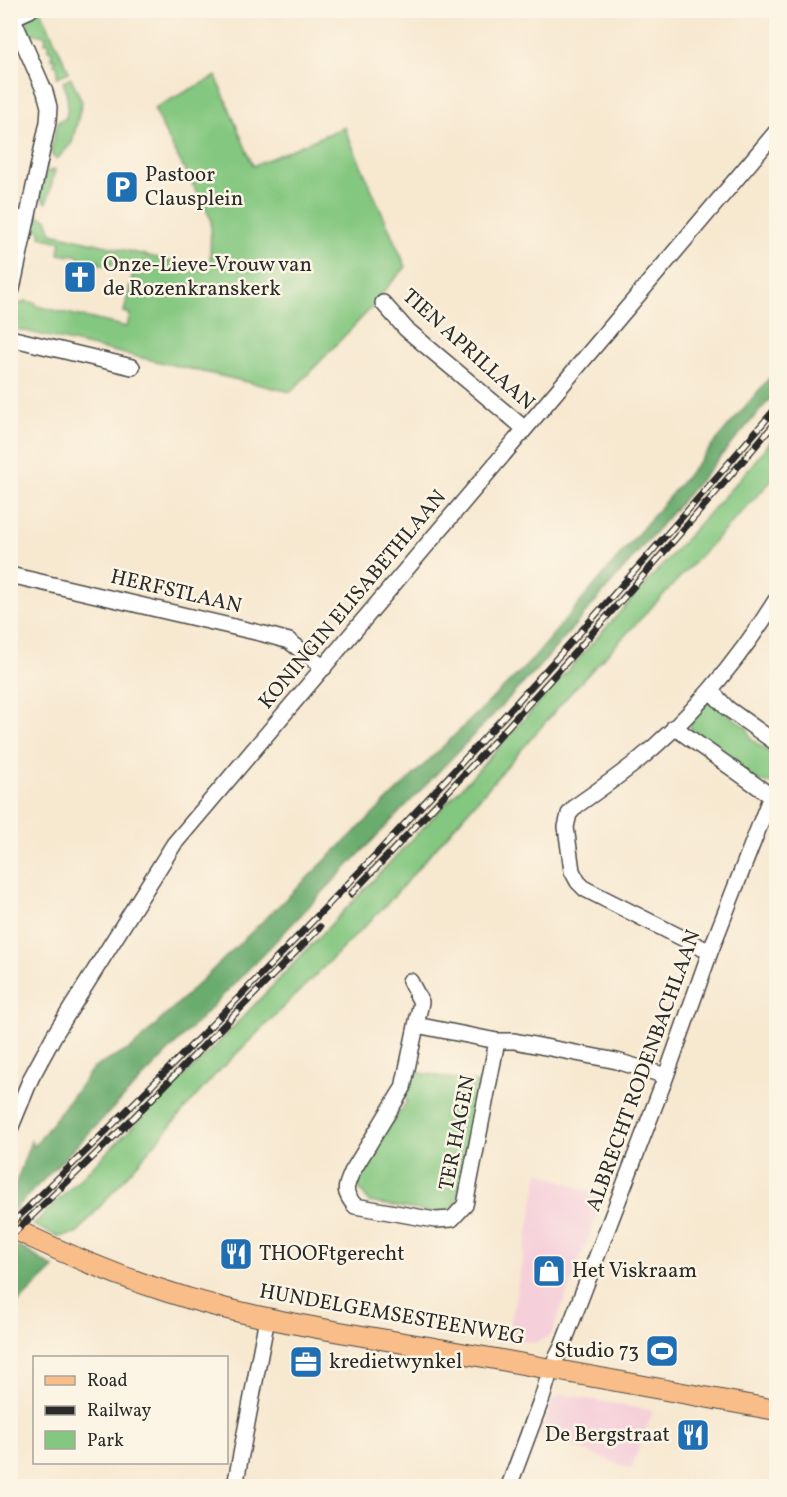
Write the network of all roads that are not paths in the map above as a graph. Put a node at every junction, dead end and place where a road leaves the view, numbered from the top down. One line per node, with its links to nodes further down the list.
1 (30, 10): 2 (street)
2 (11, 16): 4 (street)
3 (777, 132): 10 (street, KONINGIN ELISABETHLAAN)
4 (28, 215): 5 (street); 6 (street)
5 (10, 217)
6 (10, 289)
7 (383, 303): 10 (street, TIEN APRILLAAN)
8 (10, 338): 9 (street)
9 (132, 367)
10 (525, 429): 13 (street, KONINGIN ELISABETHLAAN)
11 (10, 575): 13 (street, HERFSTLAAN)
12 (777, 600): 14 (street)
13 (324, 668): 23 (street, KONINGIN ELISABETHLAAN)
14 (710, 690): 15 (street); 16 (street)
15 (674, 727): 17 (street); 18 (street)
16 (777, 743)
17 (774, 793): 18 (street, ALBRECHT RODENBACHLAAN)
18 (710, 952): 22 (street, ALBRECHT RODENBACHLAAN)
19 (410, 981): 20 (street, TER HAGEN)
20 (416, 1025): 21 (street); 21 (street, TER HAGEN)
21 (497, 1041): 22 (street)
22 (666, 1076): 26 (street, ALBRECHT RODENBACHLAAN)
23 (12, 1125)
24 (10, 1227): 25 (main road, HUNDELGEMSESTEENWEG)
25 (267, 1318): 26 (main road, HUNDELGEMSESTEENWEG); 28 (street)
26 (551, 1368): 27 (main road, HUNDELGEMSESTEENWEG); 29 (street, ALBRECHT RODENBACHLAAN)
27 (776, 1408)
28 (236, 1486)
29 (509, 1486)

